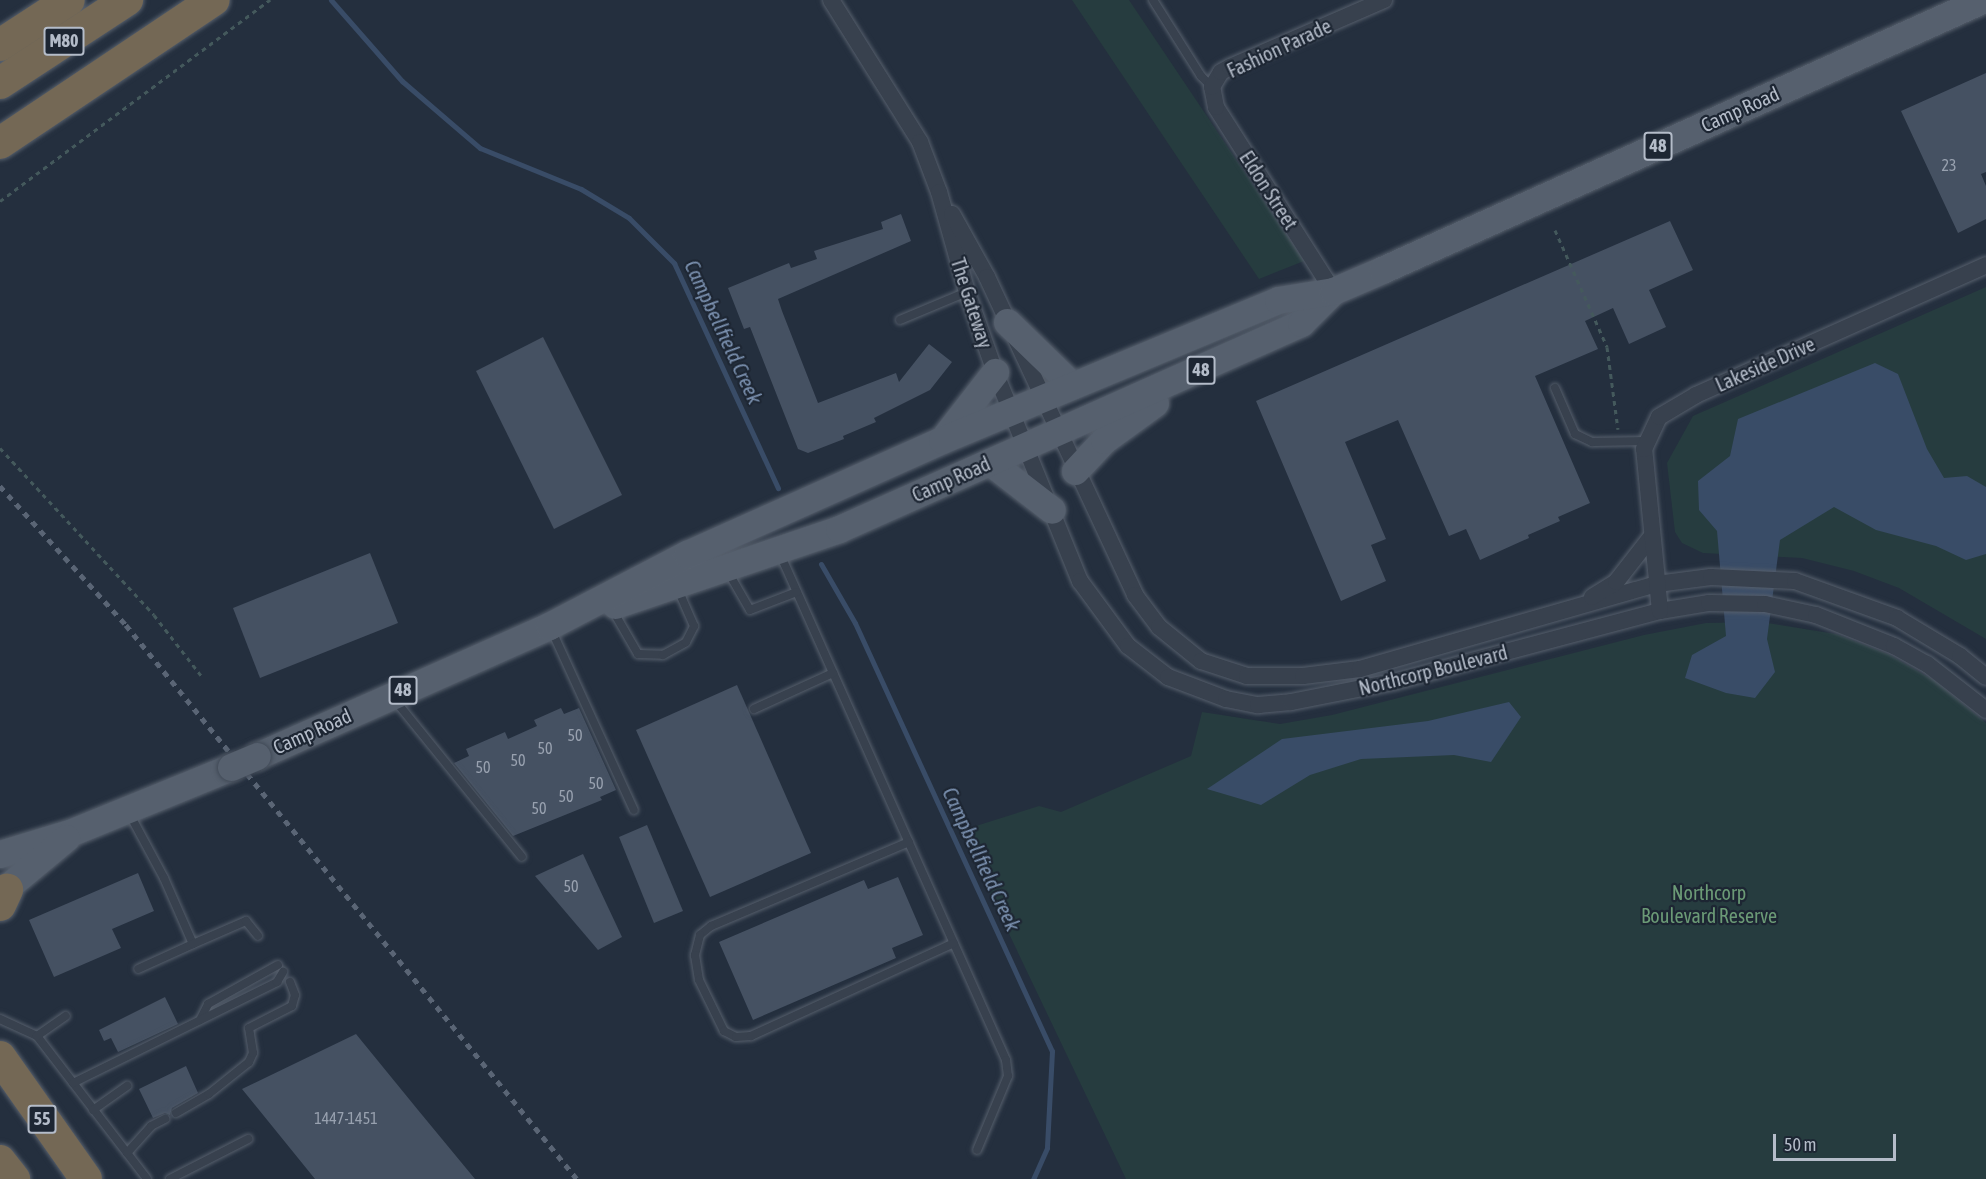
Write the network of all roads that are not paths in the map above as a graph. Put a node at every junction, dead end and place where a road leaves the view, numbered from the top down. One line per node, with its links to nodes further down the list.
1 (69, 0): 8 (highway, M80)
2 (128, 0): 9 (highway, M80)
3 (214, 0): 11 (highway)
4 (831, 0): 12 (street, The Gateway)
5 (1153, 0): 10 (lane)
6 (1384, 0): 10 (street, Fashion Parade)
7 (1982, 0): 14 (main road, Camp Road / 48)
8 (0, 45)
9 (0, 83)
10 (1212, 87): 14 (street, Eldon Street)
11 (0, 143)
12 (939, 192): 15 (street, The Gateway); 17 (street, The Gateway)
13 (1986, 265): 26 (street, Lakeside Drive)
14 (1333, 291): 18 (main road, Camp Road / 48); 20 (main road, Camp Road / 48)
15 (966, 292): 16 (lane); 19 (street, The Gateway)
16 (900, 320)
17 (1007, 322): 20 (main road); 22 (street, The Gateway)
18 (1205, 368): 24 (main road, Camp Road / 48); 29 (main road)
19 (995, 372): 23 (street, The Gateway); 25 (main road)
20 (1072, 385): 22 (main road, Camp Road / 48)
21 (1555, 388): 26 (lane)
22 (1041, 398): 23 (main road, Camp Road / 48); 24 (street, Northcorp Boulevard)
23 (1012, 411): 25 (main road, Camp Road / 48); 27 (street, Northcorp Boulevard)
24 (1058, 432): 27 (main road, Camp Road / 48); 29 (street, Northcorp Boulevard)
25 (942, 440): 40 (main road, Camp Road / 48)
26 (1648, 441): 31 (street, Lakeside Drive)
27 (1027, 446): 28 (main road, Camp Road / 48); 30 (street, Northcorp Boulevard)
28 (990, 462): 30 (main road); 32 (main road, Camp Road / 48)
29 (1075, 471): 41 (street, Northcorp Boulevard)
30 (1052, 510): 42 (street, Northcorp Boulevard)
31 (1652, 536): 34 (street, Lakeside Drive); 38 (street)
32 (778, 551): 33 (main road, Camp Road / 48); 36 (lane)
33 (727, 569): 35 (main road, Camp Road / 48); 36 (lane)
34 (1657, 584): 38 (street, Northcorp Boulevard); 39 (street, Lakeside Drive); 44 (street, Northcorp Boulevard)
35 (677, 586): 37 (main road, Camp Road / 48); 37 (lane)
36 (797, 592): 43 (lane)
37 (610, 606): 40 (main road, Camp Road / 48)
38 (1574, 609): 41 (street, Northcorp Boulevard)
39 (1660, 611): 42 (street, Northcorp Boulevard); 47 (street, Northcorp Boulevard)
40 (549, 626): 45 (main road, Camp Road / 48); 49 (lane)
41 (1440, 648): 42 (lane)
42 (1444, 668)
43 (833, 673): 46 (lane); 51 (lane)
44 (1986, 677)
45 (391, 695): 48 (main road, Camp Road / 48, bridge); 53 (lane)
46 (754, 709)
47 (1986, 710)
48 (127, 809): 50 (main road, Camp Road / 48); 57 (lane)
49 (634, 810)
50 (72, 832): 52 (main road, Camp Road / 48); 54 (main road, Camp Road / 48)
51 (909, 842): 56 (lane); 56 (lane)
52 (0, 854)
53 (522, 857)
54 (2, 896)
55 (258, 936): 57 (lane)
56 (954, 943): 71 (lane)
57 (193, 944): 59 (lane)
58 (280, 968): 65 (lane)
59 (138, 969)
60 (290, 982): 68 (lane)
61 (66, 1016): 63 (lane)
62 (0, 1019): 63 (lane)
63 (37, 1036): 65 (lane)
64 (0, 1057): 75 (highway, 55)
65 (73, 1083): 67 (lane)
66 (127, 1086): 67 (lane)
67 (93, 1110): 72 (lane)
68 (176, 1113)
69 (165, 1119): 72 (lane)
70 (248, 1139): 77 (lane)
71 (977, 1150)
72 (127, 1153): 76 (lane)
73 (0, 1161): 74 (highway)
74 (14, 1179)
75 (87, 1179)
76 (147, 1179)
77 (170, 1179)

